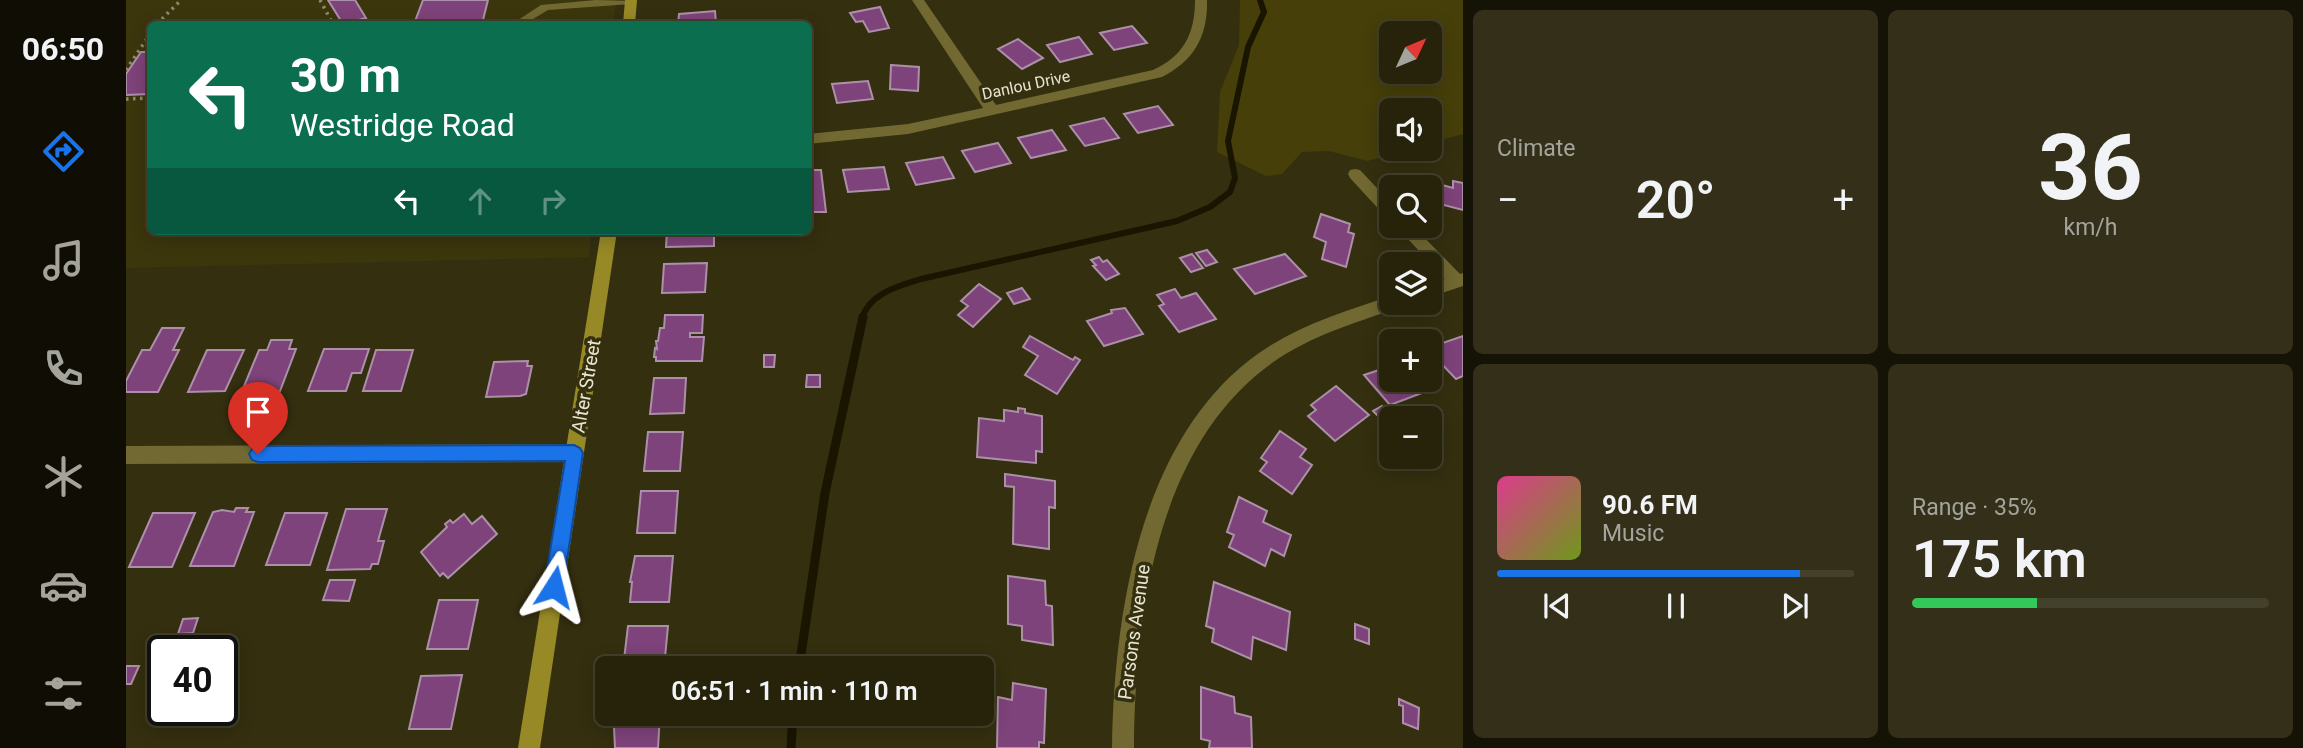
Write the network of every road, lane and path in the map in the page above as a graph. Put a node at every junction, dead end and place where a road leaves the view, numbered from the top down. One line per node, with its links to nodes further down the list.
1 (181, 0): 6 (path)
2 (320, 0): 7 (path)
3 (918, 0): 14 (street)
4 (1201, 0): 14 (street, Danlou Drive)
5 (631, 1): 8 (lane); 9 (street)
6 (160, 21)
7 (331, 21)
8 (523, 21)
9 (629, 21)
10 (147, 38): 11 (path)
11 (126, 70)
12 (147, 98): 13 (path)
13 (126, 99)
14 (992, 110): 15 (street, Danlou Drive)
15 (812, 139)
16 (1355, 174): 17 (street)
17 (1379, 199)
18 (608, 235): 23 (street, Alter Street)
19 (1416, 238): 20 (street)
20 (1460, 280): 21 (street)
21 (1442, 286)
22 (1379, 307): 26 (street, Parsons Avenue)
23 (574, 453): 24 (street); 25 (street, Alter Street)
24 (126, 455)
25 (529, 748)
26 (1123, 748)

